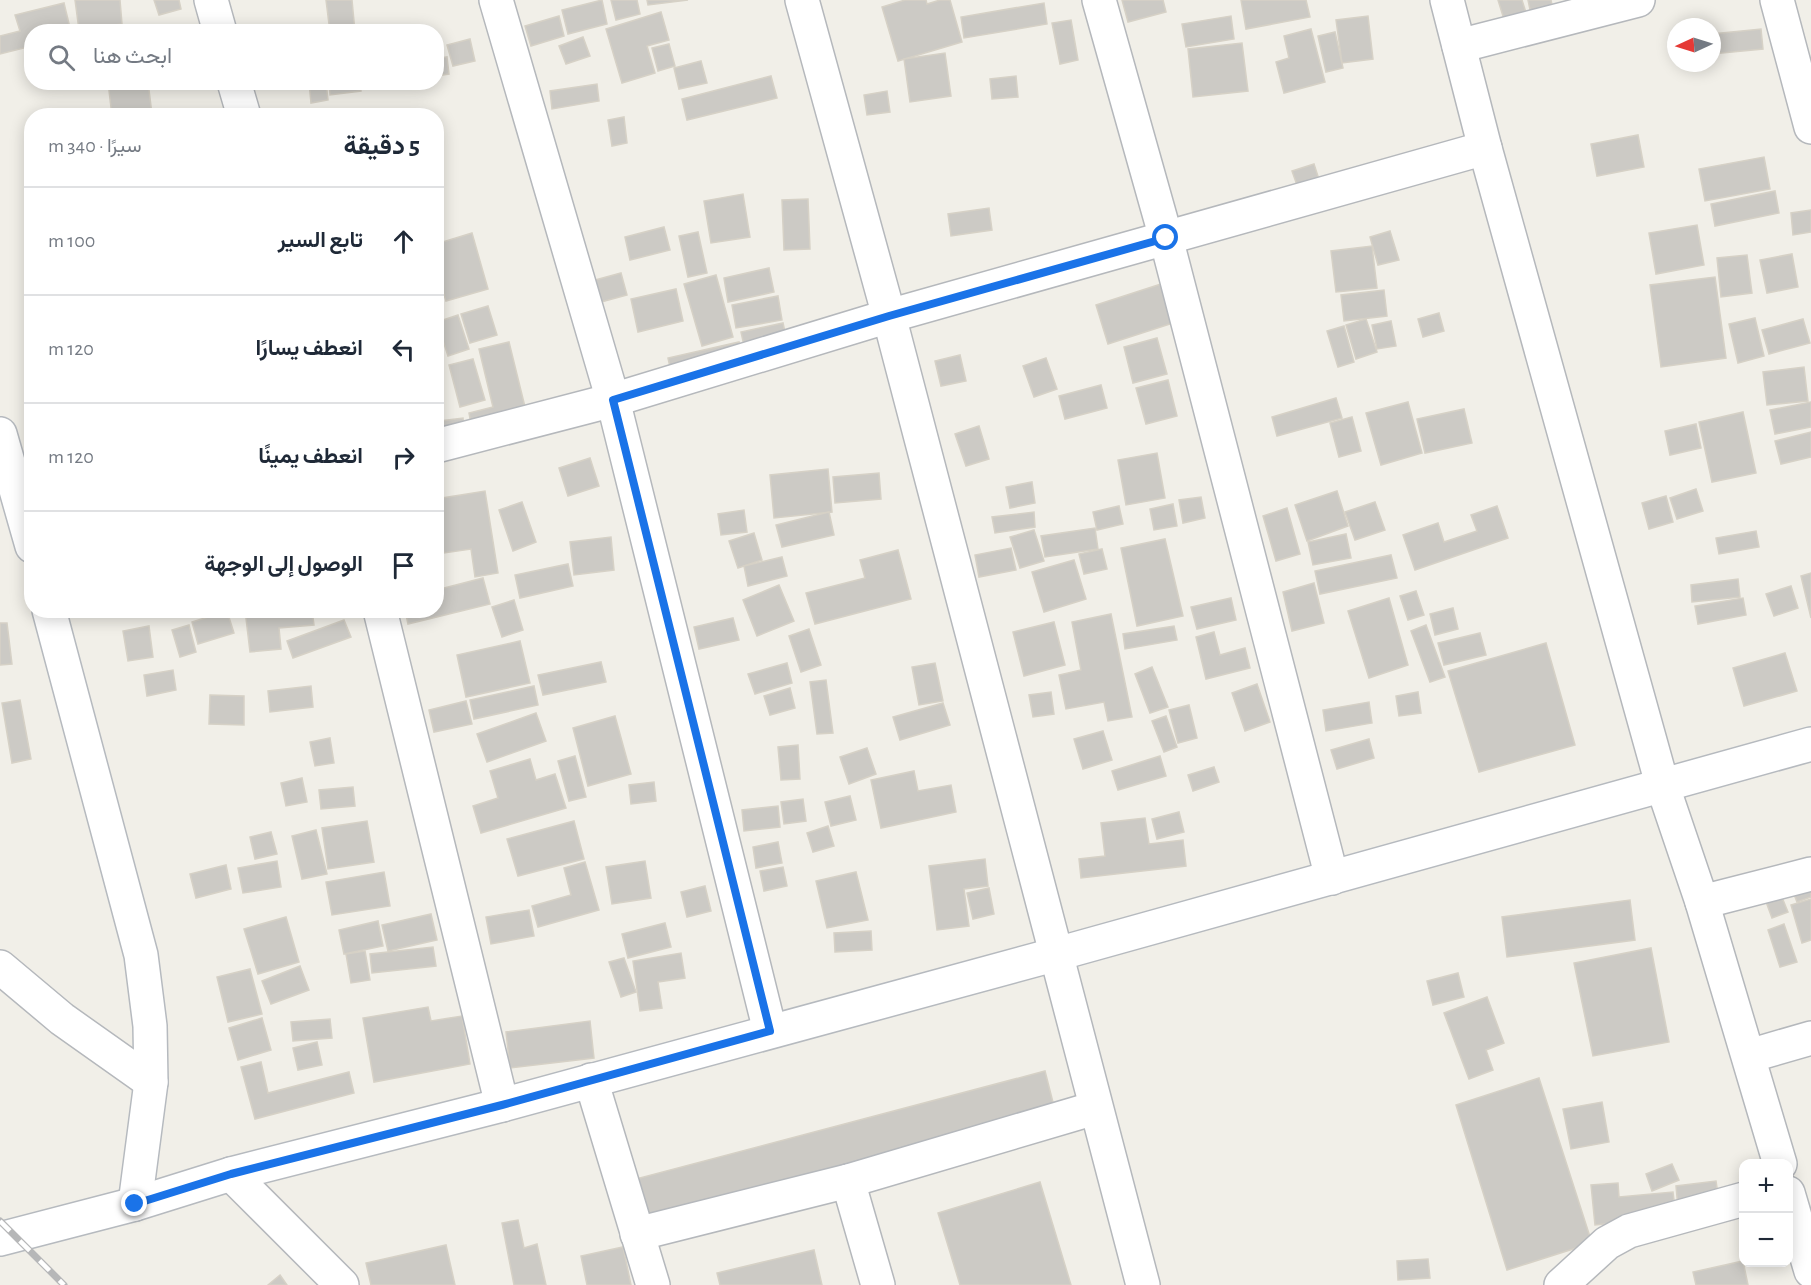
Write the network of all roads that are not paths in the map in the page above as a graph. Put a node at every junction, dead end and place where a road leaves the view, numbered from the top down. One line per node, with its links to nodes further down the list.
1 (211, 0): 8 (street)
2 (496, 0): 16 (street)
3 (802, 0): 15 (street)
4 (1099, 0): 14 (street)
5 (1447, 0): 9 (street)
6 (1638, 0): 9 (street)
7 (1777, 0): 12 (street)
8 (218, 24)
9 (1459, 46): 13 (street)
10 (236, 90): 11 (street)
11 (242, 108)
12 (1811, 127)
13 (1485, 148): 14 (street); 23 (street)
14 (1166, 238): 15 (street); 25 (street)
15 (889, 316): 16 (street); 27 (street)
16 (613, 400): 18 (street); 29 (street)
17 (0, 434): 19 (street)
18 (444, 444)
19 (24, 518)
20 (51, 618): 33 (street)
21 (382, 618): 34 (street)
22 (1811, 744): 23 (street)
23 (1662, 784): 25 (street); 26 (street)
24 (1811, 874): 26 (street)
25 (1332, 878): 27 (street)
26 (1702, 902): 31 (street)
27 (1057, 954): 29 (street); 35 (street)
28 (0, 967): 33 (street)
29 (770, 1031): 32 (street)
30 (1811, 1038): 31 (street)
31 (1749, 1056): 36 (street)
32 (591, 1080): 34 (street); 43 (street)
33 (151, 1082): 41 (street)
34 (502, 1105): 37 (street)
35 (1095, 1108): 38 (street); 49 (street)
36 (1779, 1159)
37 (231, 1174): 41 (street); 46 (street)
38 (848, 1181): 43 (street); 48 (street)
39 (1739, 1200): 50 (street)
40 (1793, 1203): 42 (street)
41 (135, 1204): 44 (street)
42 (1805, 1227): 45 (street)
43 (637, 1234): 47 (street)
44 (0, 1239)
45 (1811, 1271)
46 (342, 1285)
47 (653, 1285)
48 (878, 1285)
49 (1143, 1285)
50 (1561, 1285)

